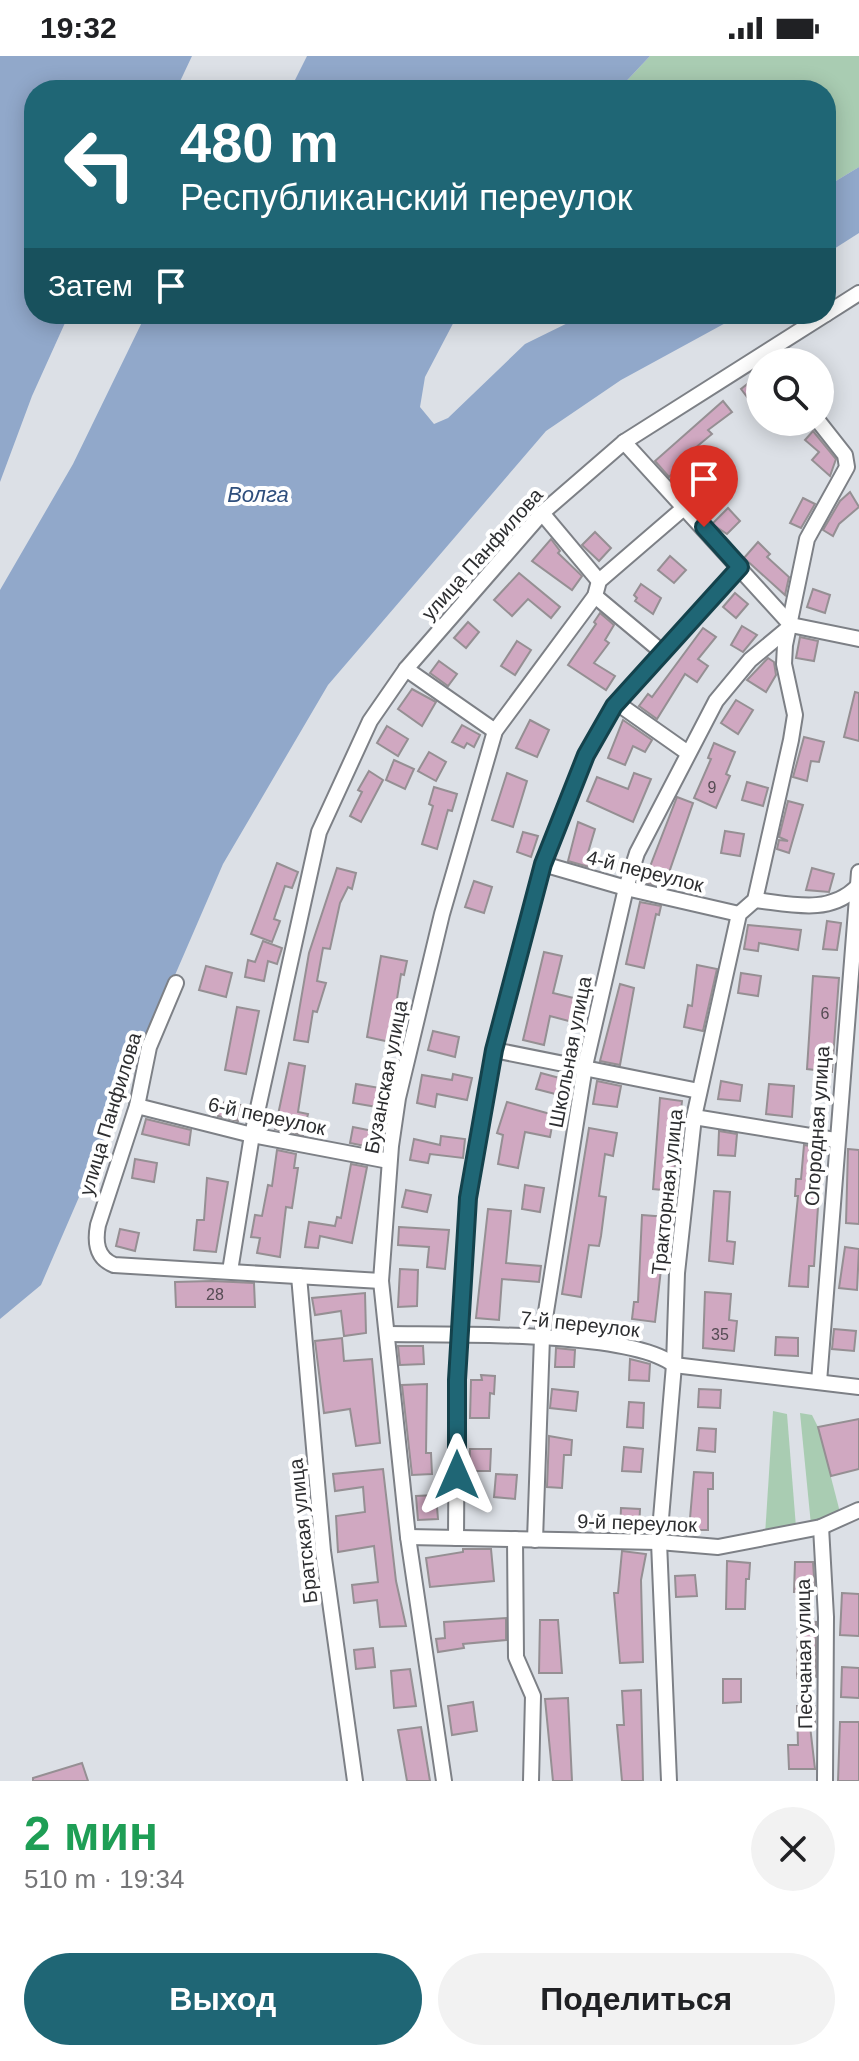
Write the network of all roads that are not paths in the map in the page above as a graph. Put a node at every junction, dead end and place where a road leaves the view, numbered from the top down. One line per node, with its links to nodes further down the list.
1 (859, 293): 2 (street, улица Панфилова)
2 (836, 308)
3 (812, 324): 4 (street, улица Панфилова)
4 (779, 348)
5 (746, 370): 7 (street, улица Панфилова)
6 (830, 436): 12 (street)
7 (624, 442): 8 (street); 9 (street, улица Панфилова)
8 (685, 507): 10 (street); 11 (street, Бузанская улица)
9 (542, 513): 11 (street); 15 (street, улица Панфилова)
10 (740, 567): 12 (street); 14 (street)
11 (597, 588): 14 (street); 17 (street, Бузанская улица)
12 (791, 625): 13 (street); 18 (street, Школьная улица); 22 (street)
13 (859, 639)
14 (662, 652): 16 (street)
15 (406, 669): 17 (street); 30 (street, улица Панфилова)
16 (617, 703): 18 (street); 19 (street)
17 (495, 731): 32 (street, Бузанская улица)
18 (688, 753): 21 (street, Школьная улица)
19 (543, 864): 21 (street, 4-й переулок); 25 (street)
20 (858, 880): 22 (street); 31 (street, Огородная улица)
21 (626, 888): 23 (street, 4-й переулок); 26 (street, Школьная улица)
22 (755, 900): 23 (street)
23 (739, 914): 27 (street, Тракторная улица)
24 (176, 983): 28 (street, улица Панфилова)
25 (494, 1050): 26 (street); 37 (street)
26 (585, 1066): 27 (street); 38 (street, Школьная улица)
27 (699, 1091): 29 (street, Тракторная улица)
28 (137, 1106): 30 (street, 6-й переулок); 33 (street, улица Панфилова)
29 (694, 1117): 31 (street); 39 (street, Тракторная улица)
30 (252, 1135): 32 (street, 6-й переулок); 33 (street)
31 (835, 1140): 40 (street, Огородная улица)
32 (389, 1161): 35 (street, Бузанская улица)
33 (230, 1271): 34 (street)
34 (299, 1276): 35 (street); 49 (street, Братская улица)
35 (381, 1281): 36 (street, Бузанская улица)
36 (387, 1334): 37 (street, 7-й переулок); 44 (street, Бузанская улица)
37 (459, 1336): 38 (street, 7-й переулок); 45 (street)
38 (542, 1337): 39 (street, 7-й переулок); 47 (street, Школьная улица)
39 (674, 1365): 40 (street, 7-й переулок); 48 (street, Тракторная улица)
40 (819, 1382): 41 (street, 7-й переулок)
41 (859, 1387)
42 (859, 1510): 43 (street, 9-й переулок)
43 (821, 1527): 48 (street, 9-й переулок); 53 (street, Песчаная улица)
44 (408, 1537): 45 (street, 9-й переулок); 50 (street, Бузанская улица)
45 (456, 1538): 46 (street, 9-й переулок)
46 (515, 1539): 47 (street, 9-й переулок); 51 (street)
47 (535, 1540): 48 (street, 9-й переулок)
48 (659, 1542): 52 (street, Тракторная улица)
49 (355, 1781)
50 (444, 1781)
51 (531, 1781)
52 (669, 1781)
53 (825, 1781)

